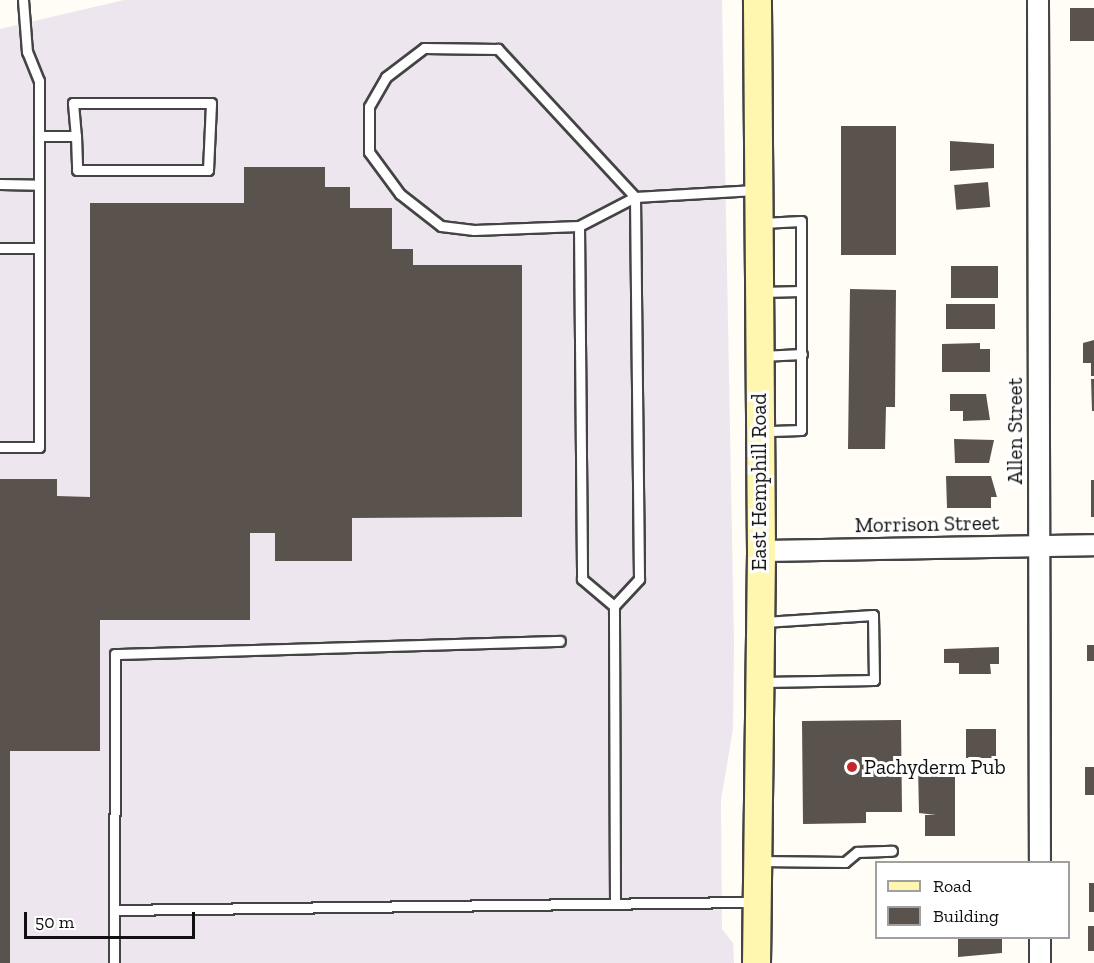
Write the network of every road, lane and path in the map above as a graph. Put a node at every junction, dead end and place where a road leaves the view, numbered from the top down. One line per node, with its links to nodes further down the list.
1 (23, 0): 4 (lane)
2 (757, 0): 8 (street, East Hemphill Road)
3 (1038, 0): 21 (street, Allen Street)
4 (39, 136): 5 (lane); 7 (lane)
5 (76, 136): 5 (lane)
6 (0, 184): 7 (lane)
7 (39, 185): 13 (lane)
8 (758, 190): 9 (lane); 10 (street, East Hemphill Road)
9 (635, 197): 11 (lane); 11 (lane); 23 (lane)
10 (758, 223): 14 (lane); 15 (street, East Hemphill Road)
11 (579, 226): 23 (lane)
12 (0, 248): 13 (lane)
13 (39, 248): 19 (lane)
14 (801, 291): 15 (lane); 16 (lane)
15 (758, 292): 17 (street, East Hemphill Road)
16 (802, 354): 17 (lane); 18 (lane)
17 (758, 356): 18 (street, East Hemphill Road)
18 (758, 431): 22 (street, East Hemphill Road)
19 (0, 447)
20 (1094, 545): 21 (street, Morrison Street)
21 (1040, 546): 22 (street, Morrison Street); 29 (street, Allen Street)
22 (761, 551): 24 (street, East Hemphill Road)
23 (614, 606): 31 (lane)
24 (758, 622): 26 (street, East Hemphill Road); 26 (lane)
25 (560, 641): 32 (lane)
26 (758, 682): 28 (street, East Hemphill Road)
27 (892, 851): 28 (lane)
28 (757, 861): 30 (street, East Hemphill Road)
29 (1040, 861)
30 (757, 902): 31 (lane); 35 (street, East Hemphill Road)
31 (615, 904): 32 (lane)
32 (114, 910): 34 (lane)
33 (1040, 939): 36 (street)
34 (114, 963)
35 (756, 963)
36 (1040, 963)

